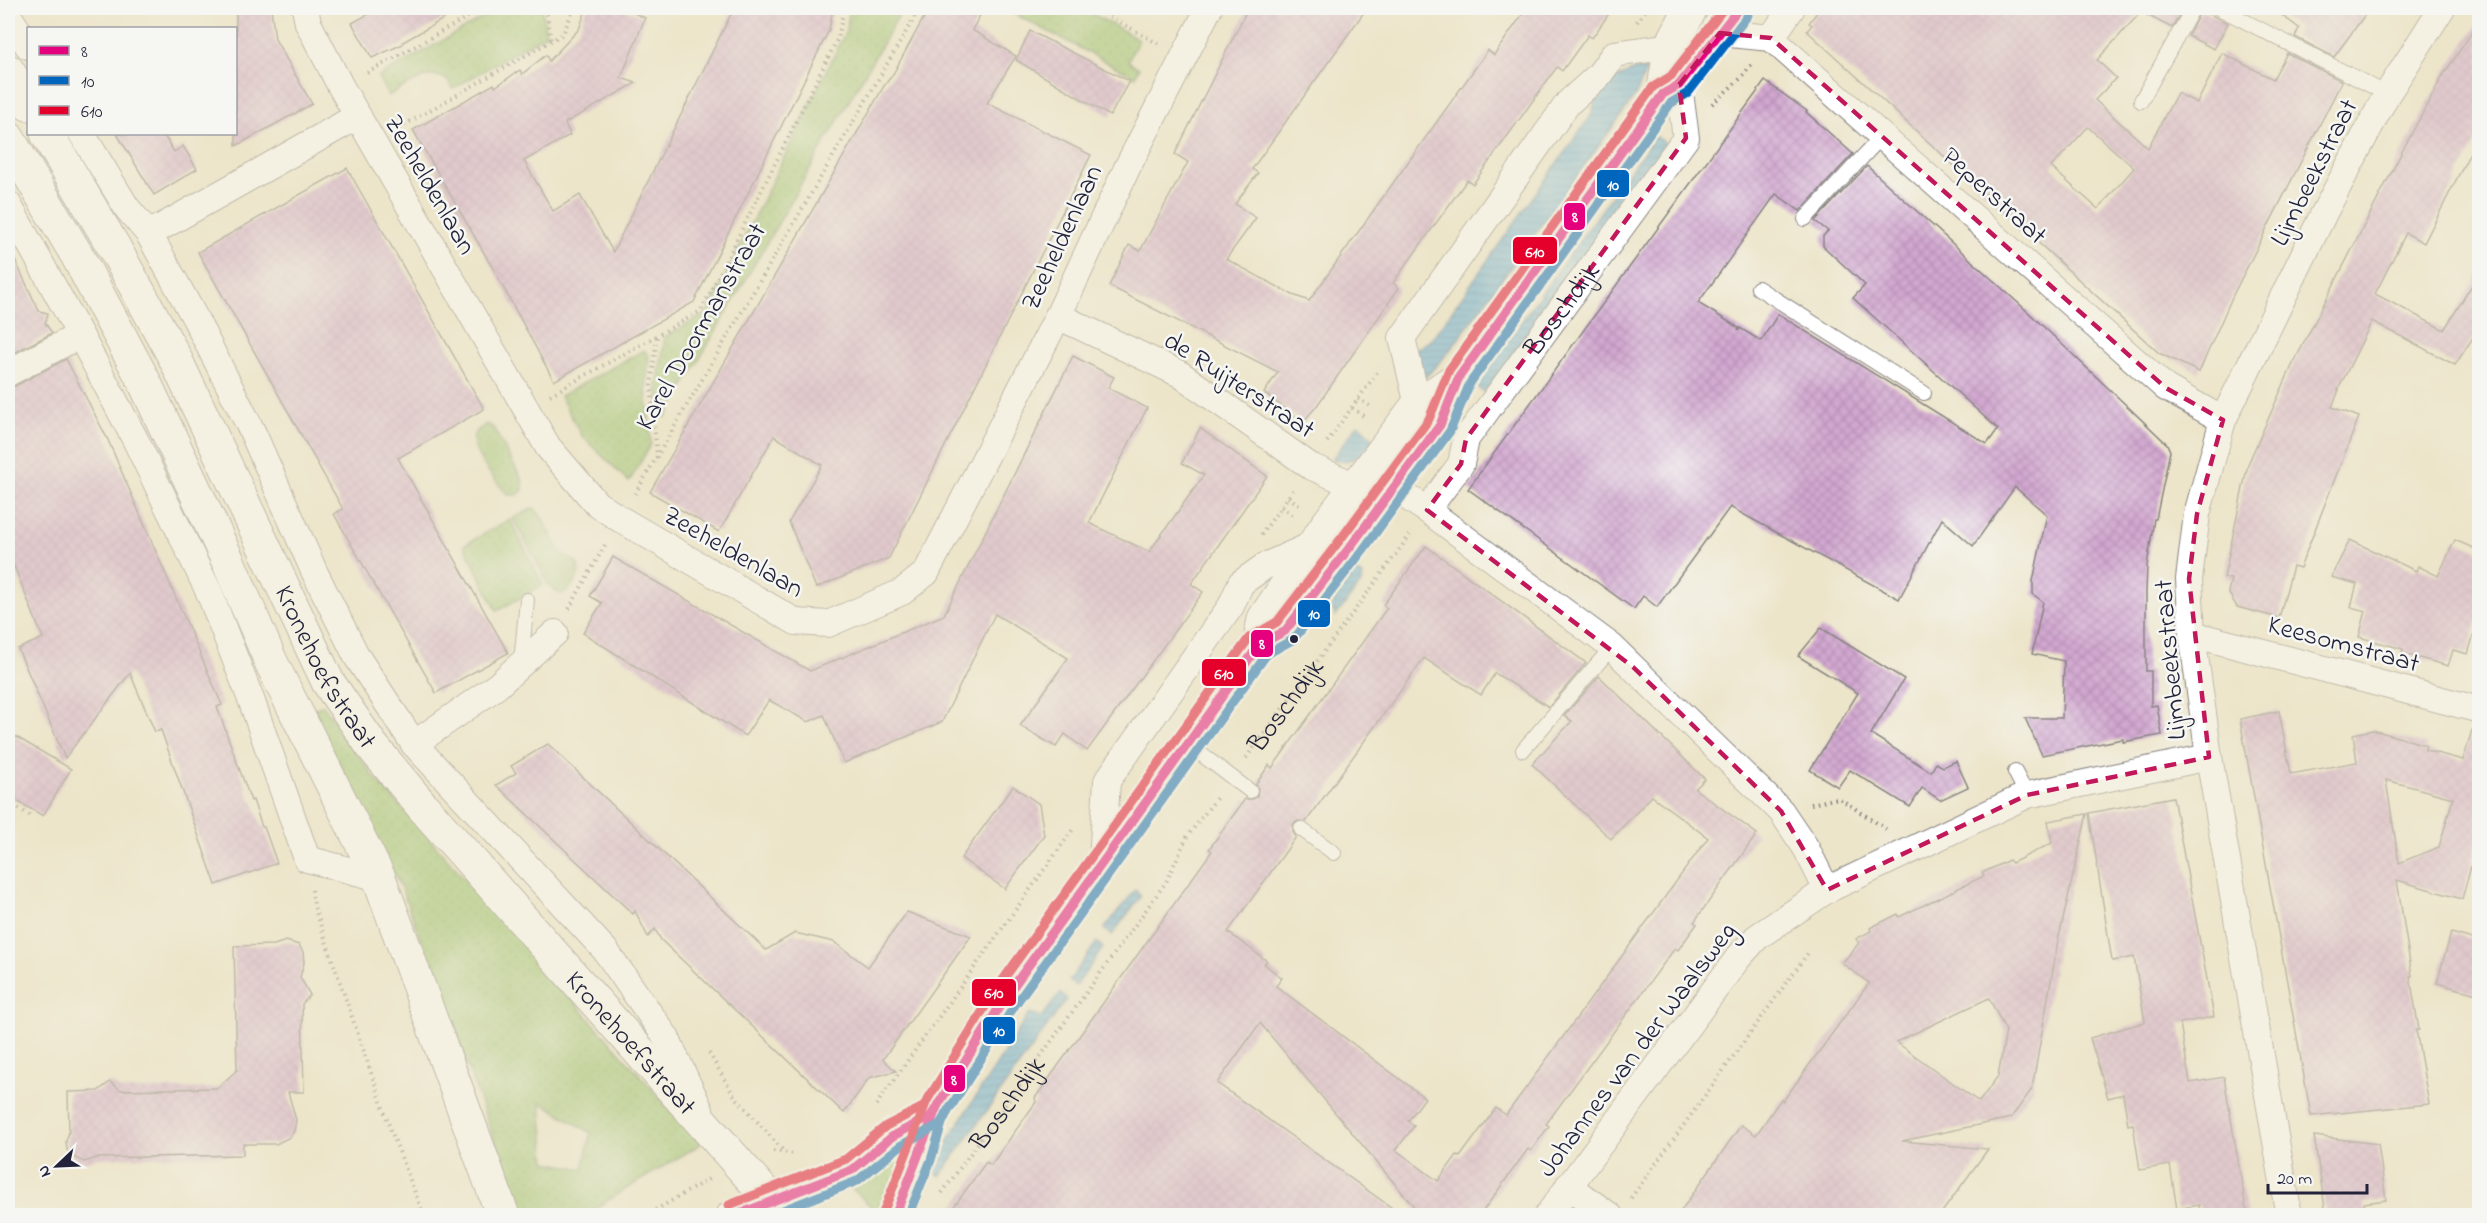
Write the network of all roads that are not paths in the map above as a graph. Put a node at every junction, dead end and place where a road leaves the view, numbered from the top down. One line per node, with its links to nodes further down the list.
1 (305, 8): 18 (street, Zeeheldenlaan)
2 (1209, 8): 27 (street, Zeeheldenlaan)
3 (1691, 8): 12 (main road, Boschdijk)
4 (1792, 8): 10 (street)
5 (2193, 8): 16 (lane)
6 (2219, 8): 15 (lane)
7 (2442, 8): 15 (street, Lijmbeekstraat)
8 (8, 15): 11 (street)
9 (1729, 20): 10 (street); 14 (main road, Boschdijk)
10 (1772, 38): 21 (street, Peperstraat)
11 (27, 44)
12 (1671, 46): 14 (main road, Boschdijk); 32 (street)
13 (8, 71): 17 (main road)
14 (1671, 90): 30 (main road, Boschdijk); 36 (street, Boschdijk)
15 (2387, 93): 33 (street, Lijmbeekstraat)
16 (2141, 101)
17 (27, 102)
18 (358, 116): 25 (street); 27 (street, Zeeheldenlaan)
19 (48, 135): 58 (main road, Kronehoefstraat)
20 (83, 135): 25 (street, Kronehoefstraat)
21 (1883, 135): 24 (lane); 33 (street, Peperstraat)
22 (8, 138): 55 (main road, Kronehoefstraat)
23 (8, 204): 28 (street)
24 (1805, 219)
25 (149, 234): 45 (street, Kronehoefstraat)
26 (1758, 288): 31 (lane)
27 (1058, 316): 34 (street, de Ruijterstraat)
28 (80, 335): 29 (street); 55 (street)
29 (8, 374)
30 (1459, 377): 32 (main road, Boschdijk); 35 (main road, Boschdijk)
31 (1924, 393)
32 (1418, 405): 34 (main road, Boschdijk)
33 (2223, 420): 40 (street, Lijmbeekstraat)
34 (1356, 486): 35 (street); 37 (main road, Boschdijk)
35 (1393, 488): 36 (street); 41 (main road, Boschdijk)
36 (1427, 510): 42 (street)
37 (1314, 544): 41 (main road, Boschdijk); 54 (street, Boschdijk)
38 (527, 600): 43 (lane)
39 (555, 633): 43 (street)
40 (2192, 634): 44 (street, Keesomstraat); 48 (street, Lijmbeekstraat)
41 (1259, 645): 46 (main road, Boschdijk)
42 (1612, 647): 47 (lane); 56 (street)
43 (520, 667): 45 (street)
44 (2480, 710)
45 (414, 744): 58 (street, Kronehoefstraat)
46 (1189, 745): 50 (lane); 54 (main road, Boschdijk)
47 (1523, 750)
48 (2209, 757): 51 (street, Johannes van der Waalsweg); 66 (street, Lijmbeekstraat)
49 (2015, 772): 51 (lane)
50 (1250, 791)
51 (2027, 795): 56 (street, Johannes van der Waalsweg)
52 (1301, 829): 53 (lane)
53 (1334, 853)
54 (1102, 861): 57 (main road, Boschdijk)
55 (379, 878): 62 (main road, Kronehoefstraat)
56 (1827, 890): 59 (street, Johannes van der Waalsweg)
57 (931, 1116): 60 (main road, Boschdijk); 64 (main road, Boschdijk)
58 (708, 1128): 60 (main road, Kronehoefstraat)
59 (1568, 1186): 61 (street); 65 (street, Johannes van der Waalsweg)
60 (777, 1208): 63 (main road, Boschdijk)
61 (1618, 1211)
62 (503, 1215)
63 (733, 1215)
64 (895, 1215)
65 (1547, 1215)
66 (2289, 1215)

